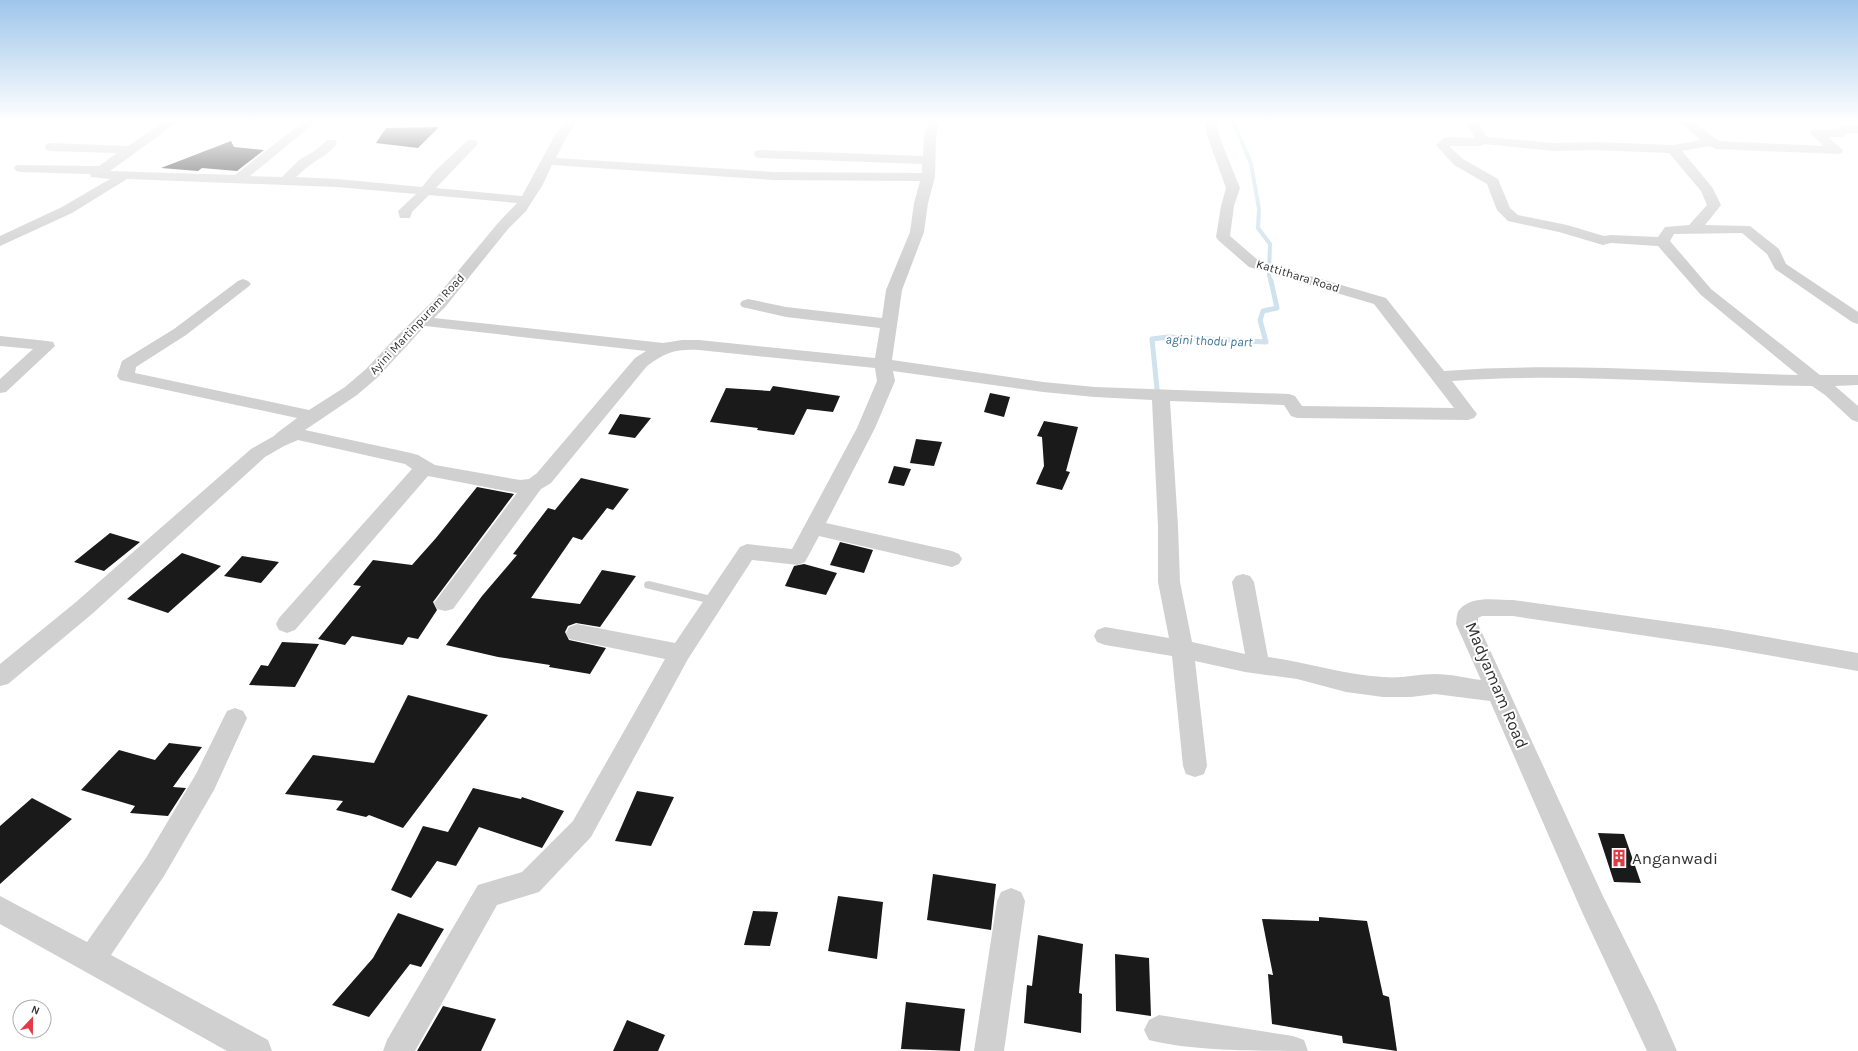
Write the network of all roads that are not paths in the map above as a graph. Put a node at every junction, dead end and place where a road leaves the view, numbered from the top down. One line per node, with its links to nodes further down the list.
1 (102, 170): 11 (street)
2 (249, 170): 13 (street)
3 (296, 170): 14 (street)
4 (445, 170): 15 (street)
5 (543, 170): 16 (street, Ayini Martinpuram Road)
6 (684, 170): 12 (street)
7 (928, 170): 12 (street)
8 (1226, 170): 29 (street, Kattithara Road)
9 (1470, 170): 20 (street)
10 (1690, 170): 18 (street)
11 (125, 175): 13 (street); 19 (street)
12 (928, 177): 25 (street)
13 (238, 179): 14 (street)
14 (284, 181): 15 (street)
15 (424, 191): 16 (street); 17 (street)
16 (525, 200): 24 (street, Ayini Martinpuram Road)
17 (406, 214)
18 (1693, 230): 20 (street); 23 (street)
19 (0, 242)
20 (1662, 242): 31 (street)
21 (244, 284): 34 (street)
22 (748, 304): 25 (street)
23 (1858, 319)
24 (421, 321): 27 (street); 34 (street, Ayini Martinpuram Road)
25 (888, 324): 28 (street)
26 (0, 341): 32 (street)
27 (664, 348): 28 (street); 38 (street)
28 (883, 364): 33 (street); 39 (street)
29 (1440, 377): 31 (street); 33 (street, Kattithara Road)
30 (1858, 380): 31 (street)
31 (1816, 381): 35 (street)
32 (0, 388)
33 (1161, 395): 48 (street)
34 (312, 416): 36 (street, Ayini Martinpuram Road)
35 (1858, 416)
36 (277, 442): 37 (street); 52 (street)
37 (424, 468): 38 (street); 45 (street)
38 (534, 484): 44 (street)
39 (814, 528): 40 (street); 43 (street)
40 (952, 559)
41 (1244, 582): 51 (street)
42 (649, 584): 43 (lane)
43 (716, 601): 49 (street)
44 (446, 603)
45 (287, 624)
46 (577, 633): 49 (street)
47 (1105, 636): 48 (street)
48 (1182, 649): 51 (street); 55 (street)
49 (680, 653): 61 (street)
50 (1858, 662): 53 (street, Madyamam Road)
51 (1258, 665): 53 (street)
52 (0, 677)
53 (1498, 692): 64 (street, Madyamam Road)
54 (235, 718): 58 (street)
55 (1195, 766)
56 (1011, 901): 62 (street)
57 (0, 909): 58 (street)
58 (90, 960): 60 (street)
59 (1158, 1030): 63 (street)
60 (257, 1051)
61 (398, 1051)
62 (989, 1051)
63 (1293, 1051)
64 (1662, 1051)

